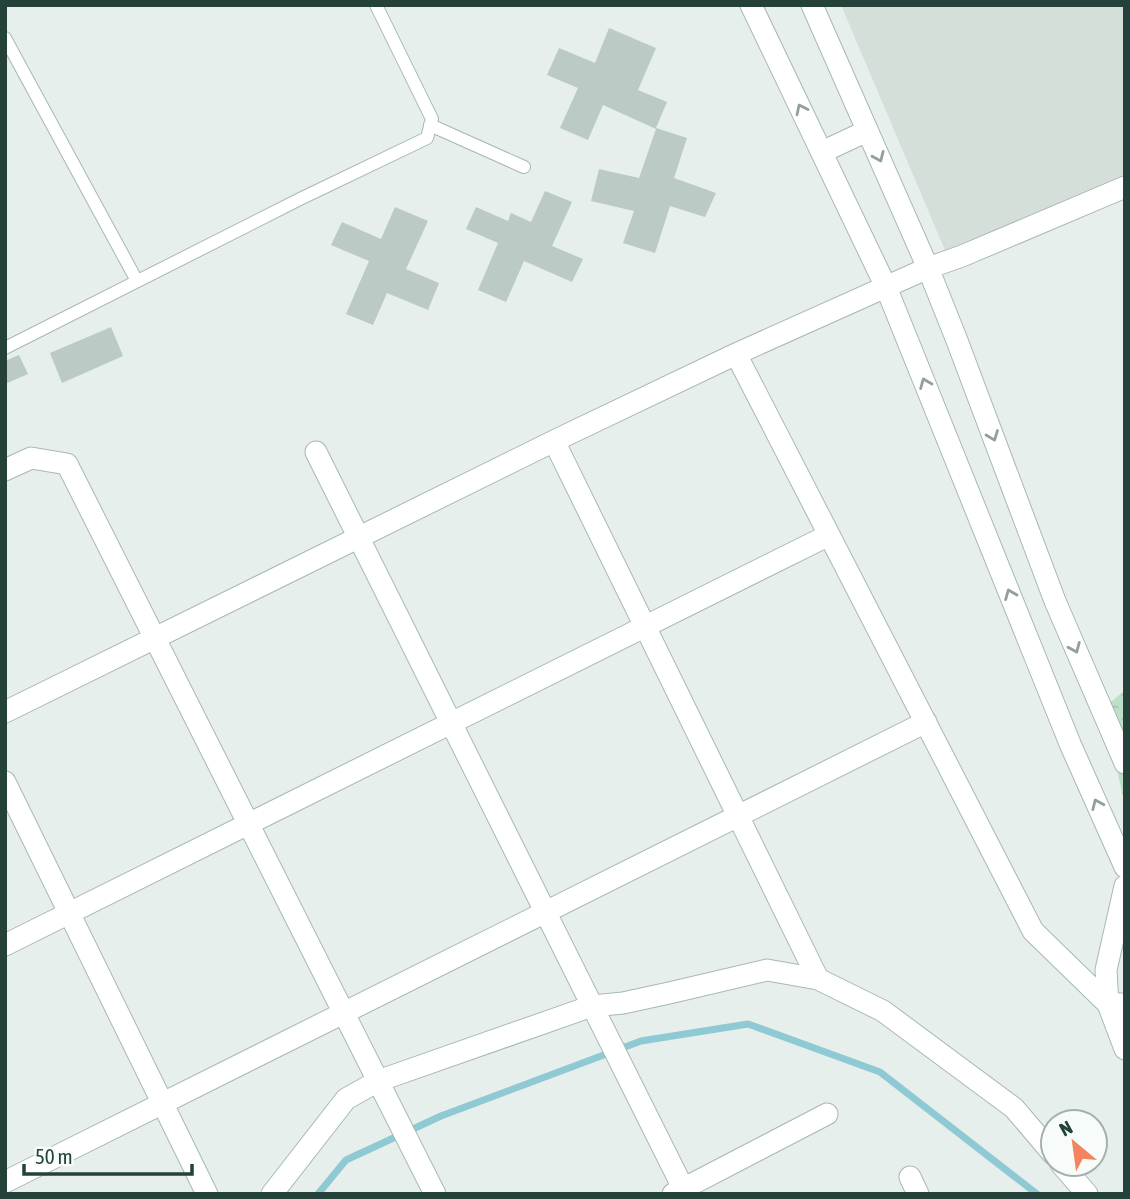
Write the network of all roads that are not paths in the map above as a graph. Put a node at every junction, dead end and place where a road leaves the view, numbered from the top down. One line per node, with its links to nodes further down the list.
1 (376, 5): 5 (lane)
2 (751, 5): 7 (street, one-way to 2)
3 (812, 5): 6 (street)
4 (5, 38): 11 (lane)
5 (430, 125): 8 (lane); 11 (lane)
6 (867, 131): 7 (street); 10 (street, one-way to 10)
7 (822, 152): 12 (street)
8 (524, 167)
9 (1125, 187): 10 (street)
10 (928, 268): 12 (street); 25 (street, one-way to 25)
11 (137, 281): 13 (lane)
12 (886, 287): 14 (street); 29 (street, one-way to 12)
13 (5, 348)
14 (736, 354): 15 (street); 18 (street)
15 (554, 441): 19 (street); 20 (street)
16 (316, 452): 19 (street)
17 (5, 470): 21 (street)
18 (829, 536): 20 (street); 23 (street)
19 (358, 538): 21 (street); 24 (street)
20 (646, 626): 24 (street); 27 (street)
21 (155, 638): 22 (street); 28 (street)
22 (5, 712)
23 (926, 722): 27 (street); 35 (street)
24 (451, 723): 28 (street); 31 (street)
25 (1125, 763)
26 (5, 782): 32 (street)
27 (739, 815): 31 (street); 34 (street)
28 (248, 824): 32 (street); 37 (street)
29 (1125, 867)
30 (1125, 886): 35 (street)
31 (545, 912): 36 (street); 37 (street)
32 (70, 913): 33 (street); 40 (street)
33 (5, 945)
34 (818, 979): 36 (street); 42 (street)
35 (1116, 1004): 38 (street)
36 (592, 1006): 39 (street); 45 (street)
37 (344, 1013): 39 (street); 40 (street)
38 (1125, 1049)
39 (378, 1081): 47 (street); 48 (street)
40 (163, 1104): 44 (street); 46 (street)
41 (827, 1114): 45 (street)
42 (1039, 1137)
43 (1073, 1178): 49 (street)
44 (5, 1182)
45 (681, 1192)
46 (207, 1194)
47 (272, 1194)
48 (435, 1194)
49 (1087, 1194)

